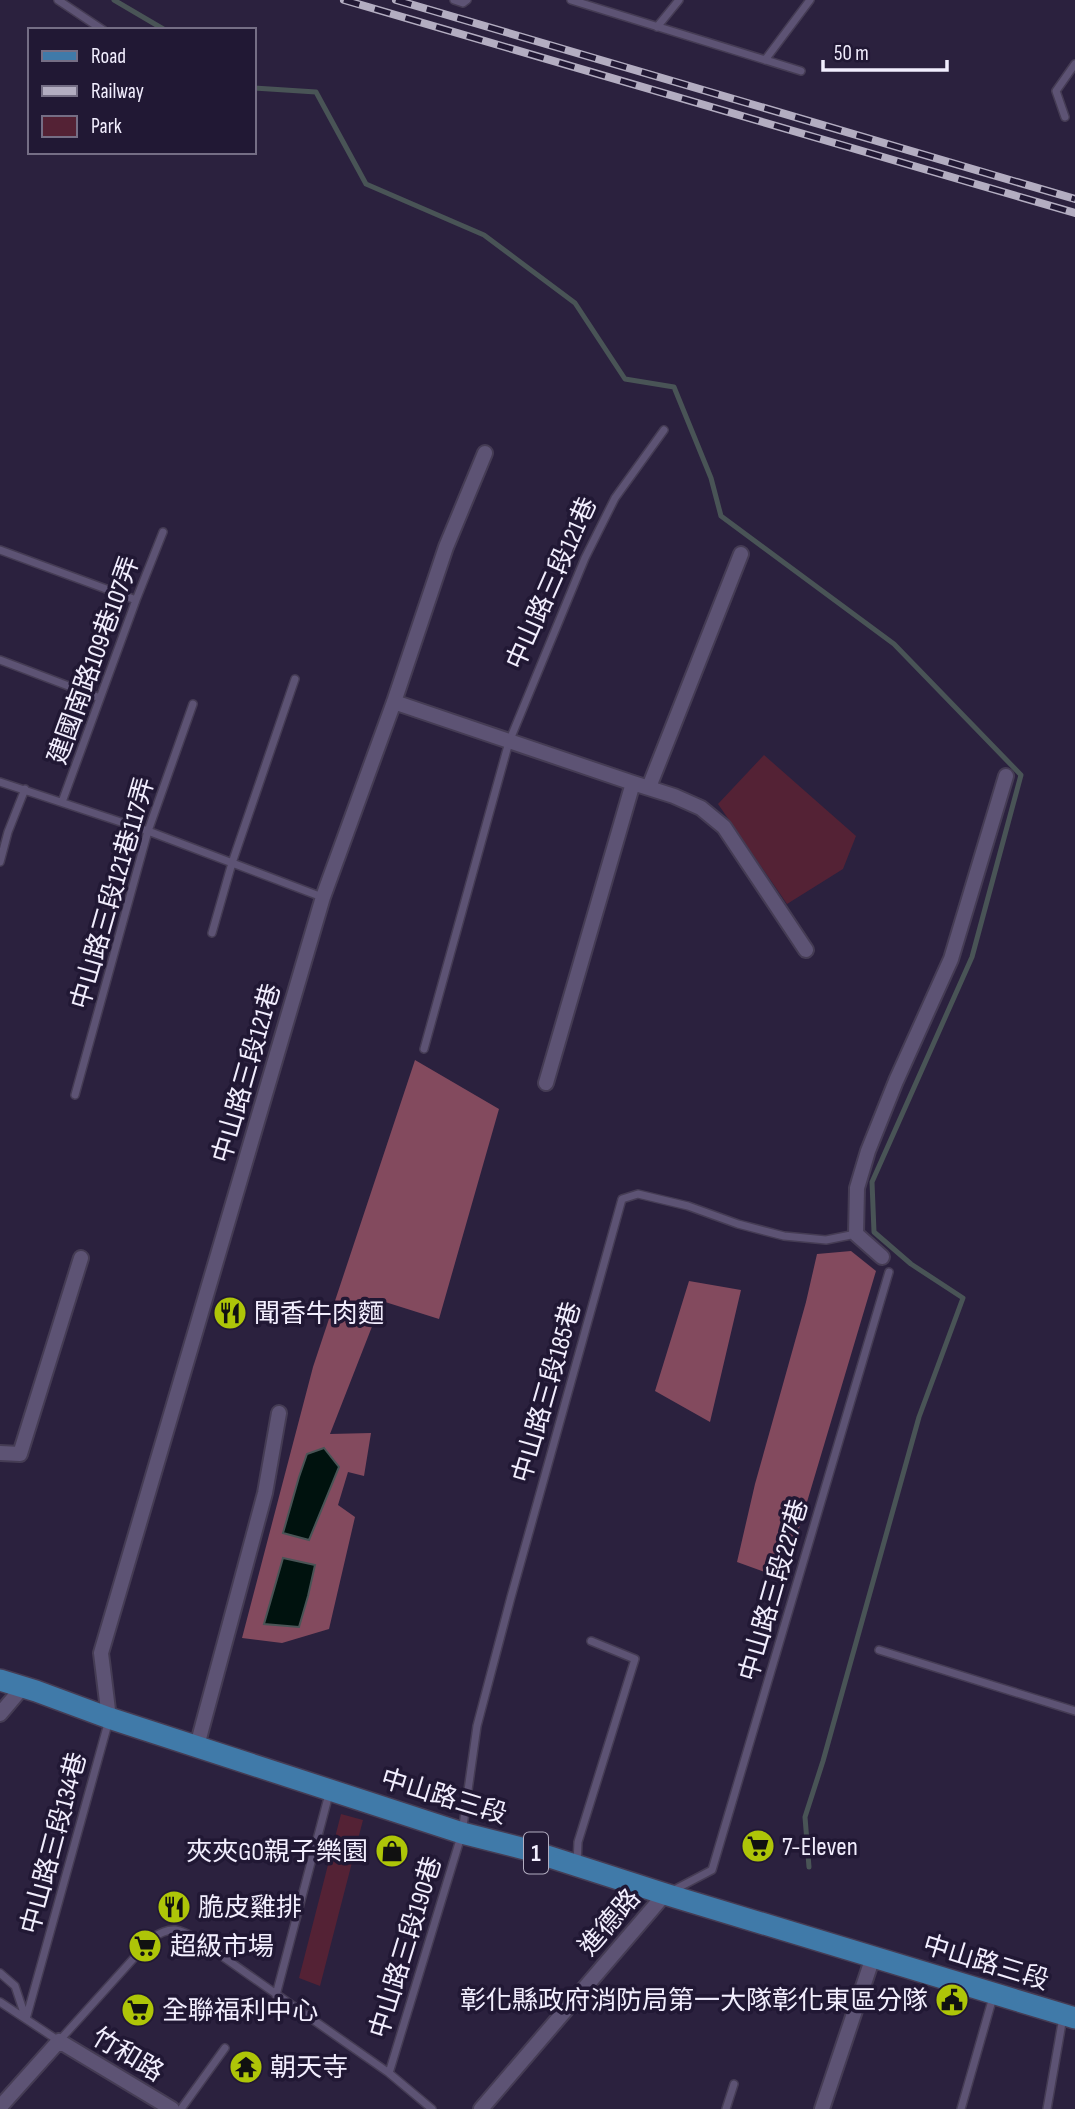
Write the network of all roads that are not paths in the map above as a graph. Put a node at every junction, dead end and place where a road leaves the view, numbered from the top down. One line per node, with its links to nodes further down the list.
1 (58, 0): 8 (lane)
2 (454, 0): 3 (lane)
3 (467, 0)
4 (571, 0): 7 (lane)
5 (679, 0): 7 (lane)
6 (810, 0): 9 (lane)
7 (657, 27): 9 (lane)
8 (100, 28)
9 (765, 60): 11 (lane)
10 (1075, 64): 12 (lane)
11 (801, 71)
12 (1065, 117)
13 (664, 430): 24 (lane, 中山路三段121巷)
14 (485, 453): 22 (street, 中山路三段121巷)
15 (163, 532): 18 (lane, 建國南路109巷107弄)
16 (0, 550): 18 (lane)
17 (741, 554): 28 (street)
18 (136, 600): 21 (lane, 建國南路109巷107弄)
19 (0, 660): 21 (lane)
20 (295, 679): 33 (lane)
21 (100, 698): 30 (lane, 建國南路109巷107弄)
22 (394, 702): 24 (street); 34 (street, 中山路三段121巷)
23 (193, 704): 31 (lane, 中山路三段121巷117弄)
24 (509, 742): 27 (street); 37 (lane, 中山路三段121巷)
25 (1006, 776): 40 (street)
26 (0, 782): 29 (lane)
27 (633, 783): 28 (street); 38 (street)
28 (649, 787): 36 (street)
29 (25, 789): 30 (lane); 32 (lane)
30 (62, 802): 31 (lane)
31 (148, 831): 33 (lane); 39 (lane, 中山路三段121巷117弄)
32 (0, 862)
33 (232, 863): 34 (lane); 35 (lane)
34 (323, 897): 52 (street, 中山路三段121巷)
35 (212, 933)
36 (806, 950)
37 (424, 1049)
38 (545, 1083)
39 (75, 1095)
40 (856, 1234): 41 (street); 55 (lane, 中山路三段185巷)
41 (882, 1257)
42 (81, 1258): 45 (street)
43 (889, 1272): 57 (lane, 中山路三段227巷)
44 (279, 1413): 53 (street)
45 (0, 1453)
46 (591, 1640): 56 (lane)
47 (879, 1650): 50 (lane)
48 (0, 1680): 49 (main road, 中山路三段 / 1)
49 (22, 1688): 51 (street); 52 (main road, 中山路三段 / 1)
50 (1075, 1711)
51 (0, 1714)
52 (109, 1718): 53 (main road, 中山路三段 / 1); 64 (lane, 中山路三段134巷)
53 (197, 1746): 54 (main road, 中山路三段 / 1)
54 (330, 1790): 55 (main road, 中山路三段 / 1); 61 (lane)
55 (463, 1833): 56 (main road, 中山路三段 / 1); 67 (lane, 中山路三段190巷)
56 (577, 1866): 57 (main road, 中山路三段 / 1)
57 (665, 1894): 58 (main road, 中山路三段 / 1); 73 (street, 進德路)
58 (873, 1957): 60 (main road, 中山路三段 / 1); 75 (street)
59 (0, 1973): 64 (lane)
60 (995, 1993): 63 (main road, 中山路三段 / 1); 76 (lane)
61 (276, 1995): 65 (lane); 67 (lane)
62 (0, 2002): 64 (lane)
63 (1069, 2016): 77 (lane)
64 (26, 2020): 65 (lane)
65 (59, 2041): 69 (street); 70 (street, 竹和路)
66 (225, 2048): 71 (lane)
67 (388, 2073): 72 (lane)
68 (734, 2084): 74 (lane)
69 (0, 2107)
70 (172, 2109)
71 (181, 2109)
72 (432, 2109)
73 (481, 2109)
74 (726, 2109)
75 (822, 2109)
76 (961, 2109)
77 (1047, 2109)

